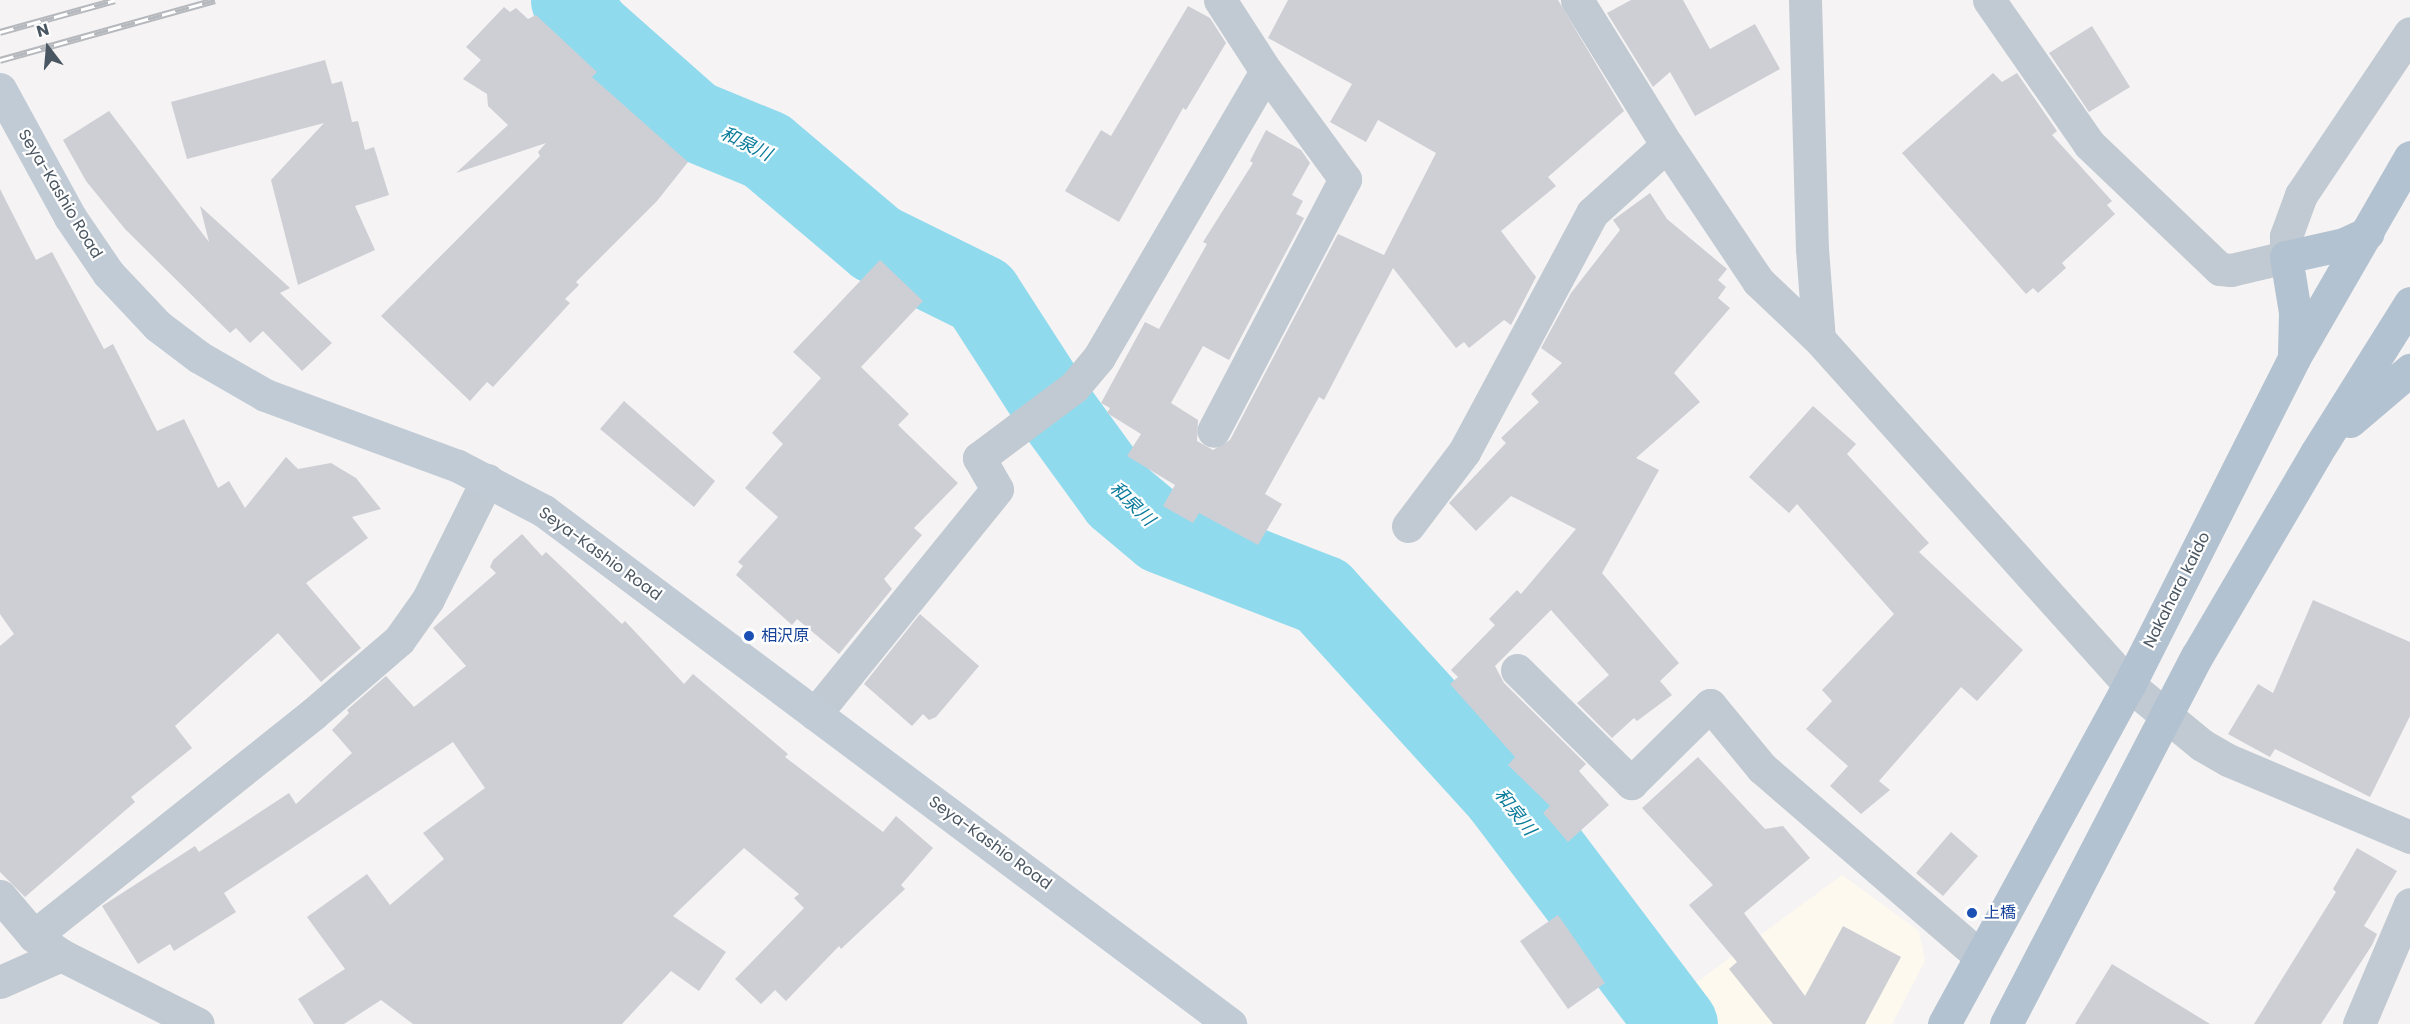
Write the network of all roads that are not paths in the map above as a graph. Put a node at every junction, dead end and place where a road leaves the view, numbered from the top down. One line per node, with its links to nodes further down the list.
1 (1220, 0): 6 (street)
2 (1577, 0): 8 (street)
3 (1805, 0): 13 (street)
4 (1989, 0): 11 (street)
5 (2410, 33): 11 (street)
6 (1266, 71): 16 (street); 22 (street)
7 (0, 89): 18 (main road, Seya-Kashio Road)
8 (1667, 145): 13 (street); 19 (street)
9 (2410, 157): 10 (main road, Nakahara kaido)
10 (2368, 233): 11 (main road); 14 (main road, Nakahara kaido)
11 (2286, 257): 14 (main road)
12 (2410, 303): 17 (main road)
13 (1818, 339): 21 (street)
14 (2294, 358): 21 (main road, Nakahara kaido)
15 (2410, 369): 17 (main road)
16 (1213, 431)
17 (2316, 453): 23 (main road)
18 (487, 480): 22 (main road, Seya-Kashio Road); 27 (street)
19 (1408, 526)
20 (1517, 670): 29 (street)
21 (2129, 685): 23 (street); 29 (main road, Nakahara kaido)
22 (815, 714): 33 (main road, Seya-Kashio Road)
23 (2164, 716): 24 (street); 35 (main road)
24 (2410, 837)
25 (0, 896): 27 (street)
26 (2410, 904): 36 (street)
27 (34, 936): 28 (street)
28 (62, 955): 30 (street); 31 (street)
29 (1980, 956): 34 (main road, Nakahara kaido)
30 (0, 982)
31 (165, 1016): 32 (street)
32 (198, 1024)
33 (1230, 1024)
34 (1944, 1024)
35 (2006, 1024)
36 (2359, 1024)

